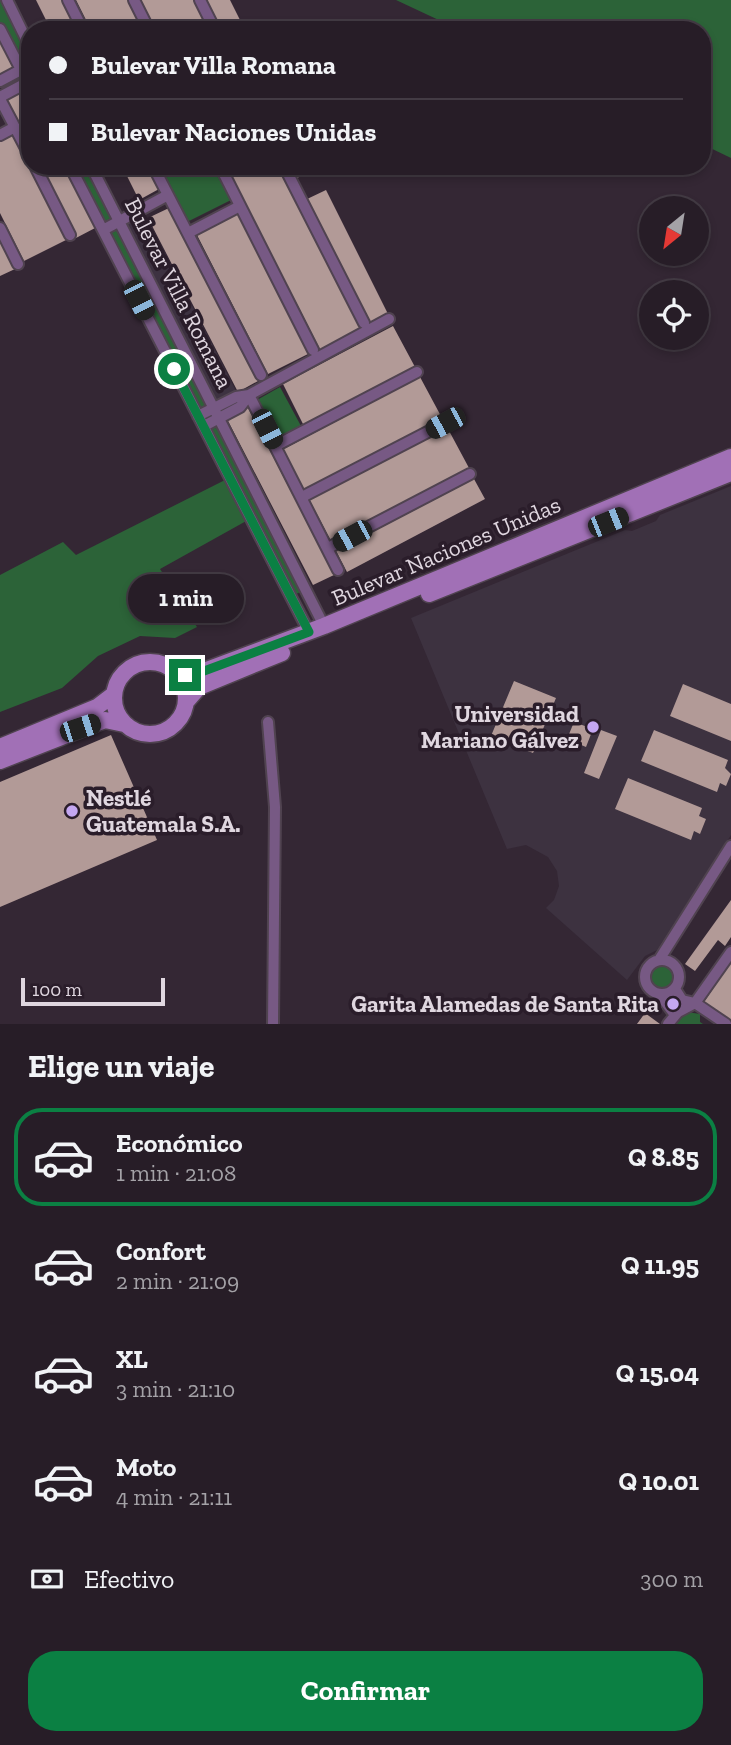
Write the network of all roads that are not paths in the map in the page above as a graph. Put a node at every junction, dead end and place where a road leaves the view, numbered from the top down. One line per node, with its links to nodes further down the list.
1 (7, 0): 9 (street)
2 (68, 0): 5 (street)
3 (134, 0): 6 (street)
4 (200, 0): 7 (street)
5 (78, 21)
6 (144, 21)
7 (210, 21)
8 (0, 29): 10 (street)
9 (21, 29)
10 (21, 61)
11 (21, 69): 12 (street)
12 (0, 81)
13 (21, 88): 14 (street)
14 (0, 98): 15 (street)
15 (15, 127): 16 (street); 17 (street)
16 (0, 135)
17 (21, 139)
18 (40, 175): 30 (street)
19 (76, 175): 28 (street, Bulevar Villa Romana)
20 (96, 175): 26 (street, Bulevar Villa Romana)
21 (157, 175): 24 (street)
22 (226, 175): 25 (street)
23 (289, 175): 33 (street)
24 (167, 195): 26 (street); 29 (street)
25 (240, 206): 29 (street); 34 (street)
26 (119, 221): 28 (street); 38 (street, Bulevar Villa Romana)
27 (0, 228): 31 (street)
28 (103, 230): 39 (street, Bulevar Villa Romana)
29 (188, 233): 36 (street)
30 (71, 235)
31 (18, 264)
32 (389, 319): 37 (street)
33 (364, 323)
34 (313, 350)
35 (417, 372): 41 (street)
36 (261, 375)
37 (249, 395): 38 (street); 41 (street)
38 (217, 412): 39 (street); 48 (street, Bulevar Villa Romana)
39 (201, 421): 48 (street, Bulevar Villa Romana)
40 (445, 423): 45 (street)
41 (275, 446): 45 (street)
42 (731, 457): 48 (main road, Bulevar Naciones Unidas)
43 (731, 473): 51 (main road, Bulevar Naciones Unidas)
44 (471, 474): 46 (street)
45 (302, 497): 46 (street)
46 (328, 548): 47 (street)
47 (338, 570)
48 (317, 629): 49 (main road, Bulevar Naciones Unidas)
49 (175, 672): 50 (main road); 51 (main road)
50 (114, 694): 53 (main road); 54 (main road)
51 (186, 702): 53 (main road)
52 (268, 722): 63 (street)
53 (124, 724): 55 (main road)
54 (0, 747)
55 (0, 761)
56 (731, 846): 58 (street)
57 (731, 952): 61 (street)
58 (665, 961): 59 (street); 60 (street)
59 (675, 989): 60 (street); 61 (street)
60 (660, 995): 62 (street)
61 (695, 1003): 62 (street); 64 (street)
62 (671, 1020)
63 (273, 1024)
64 (726, 1024)

